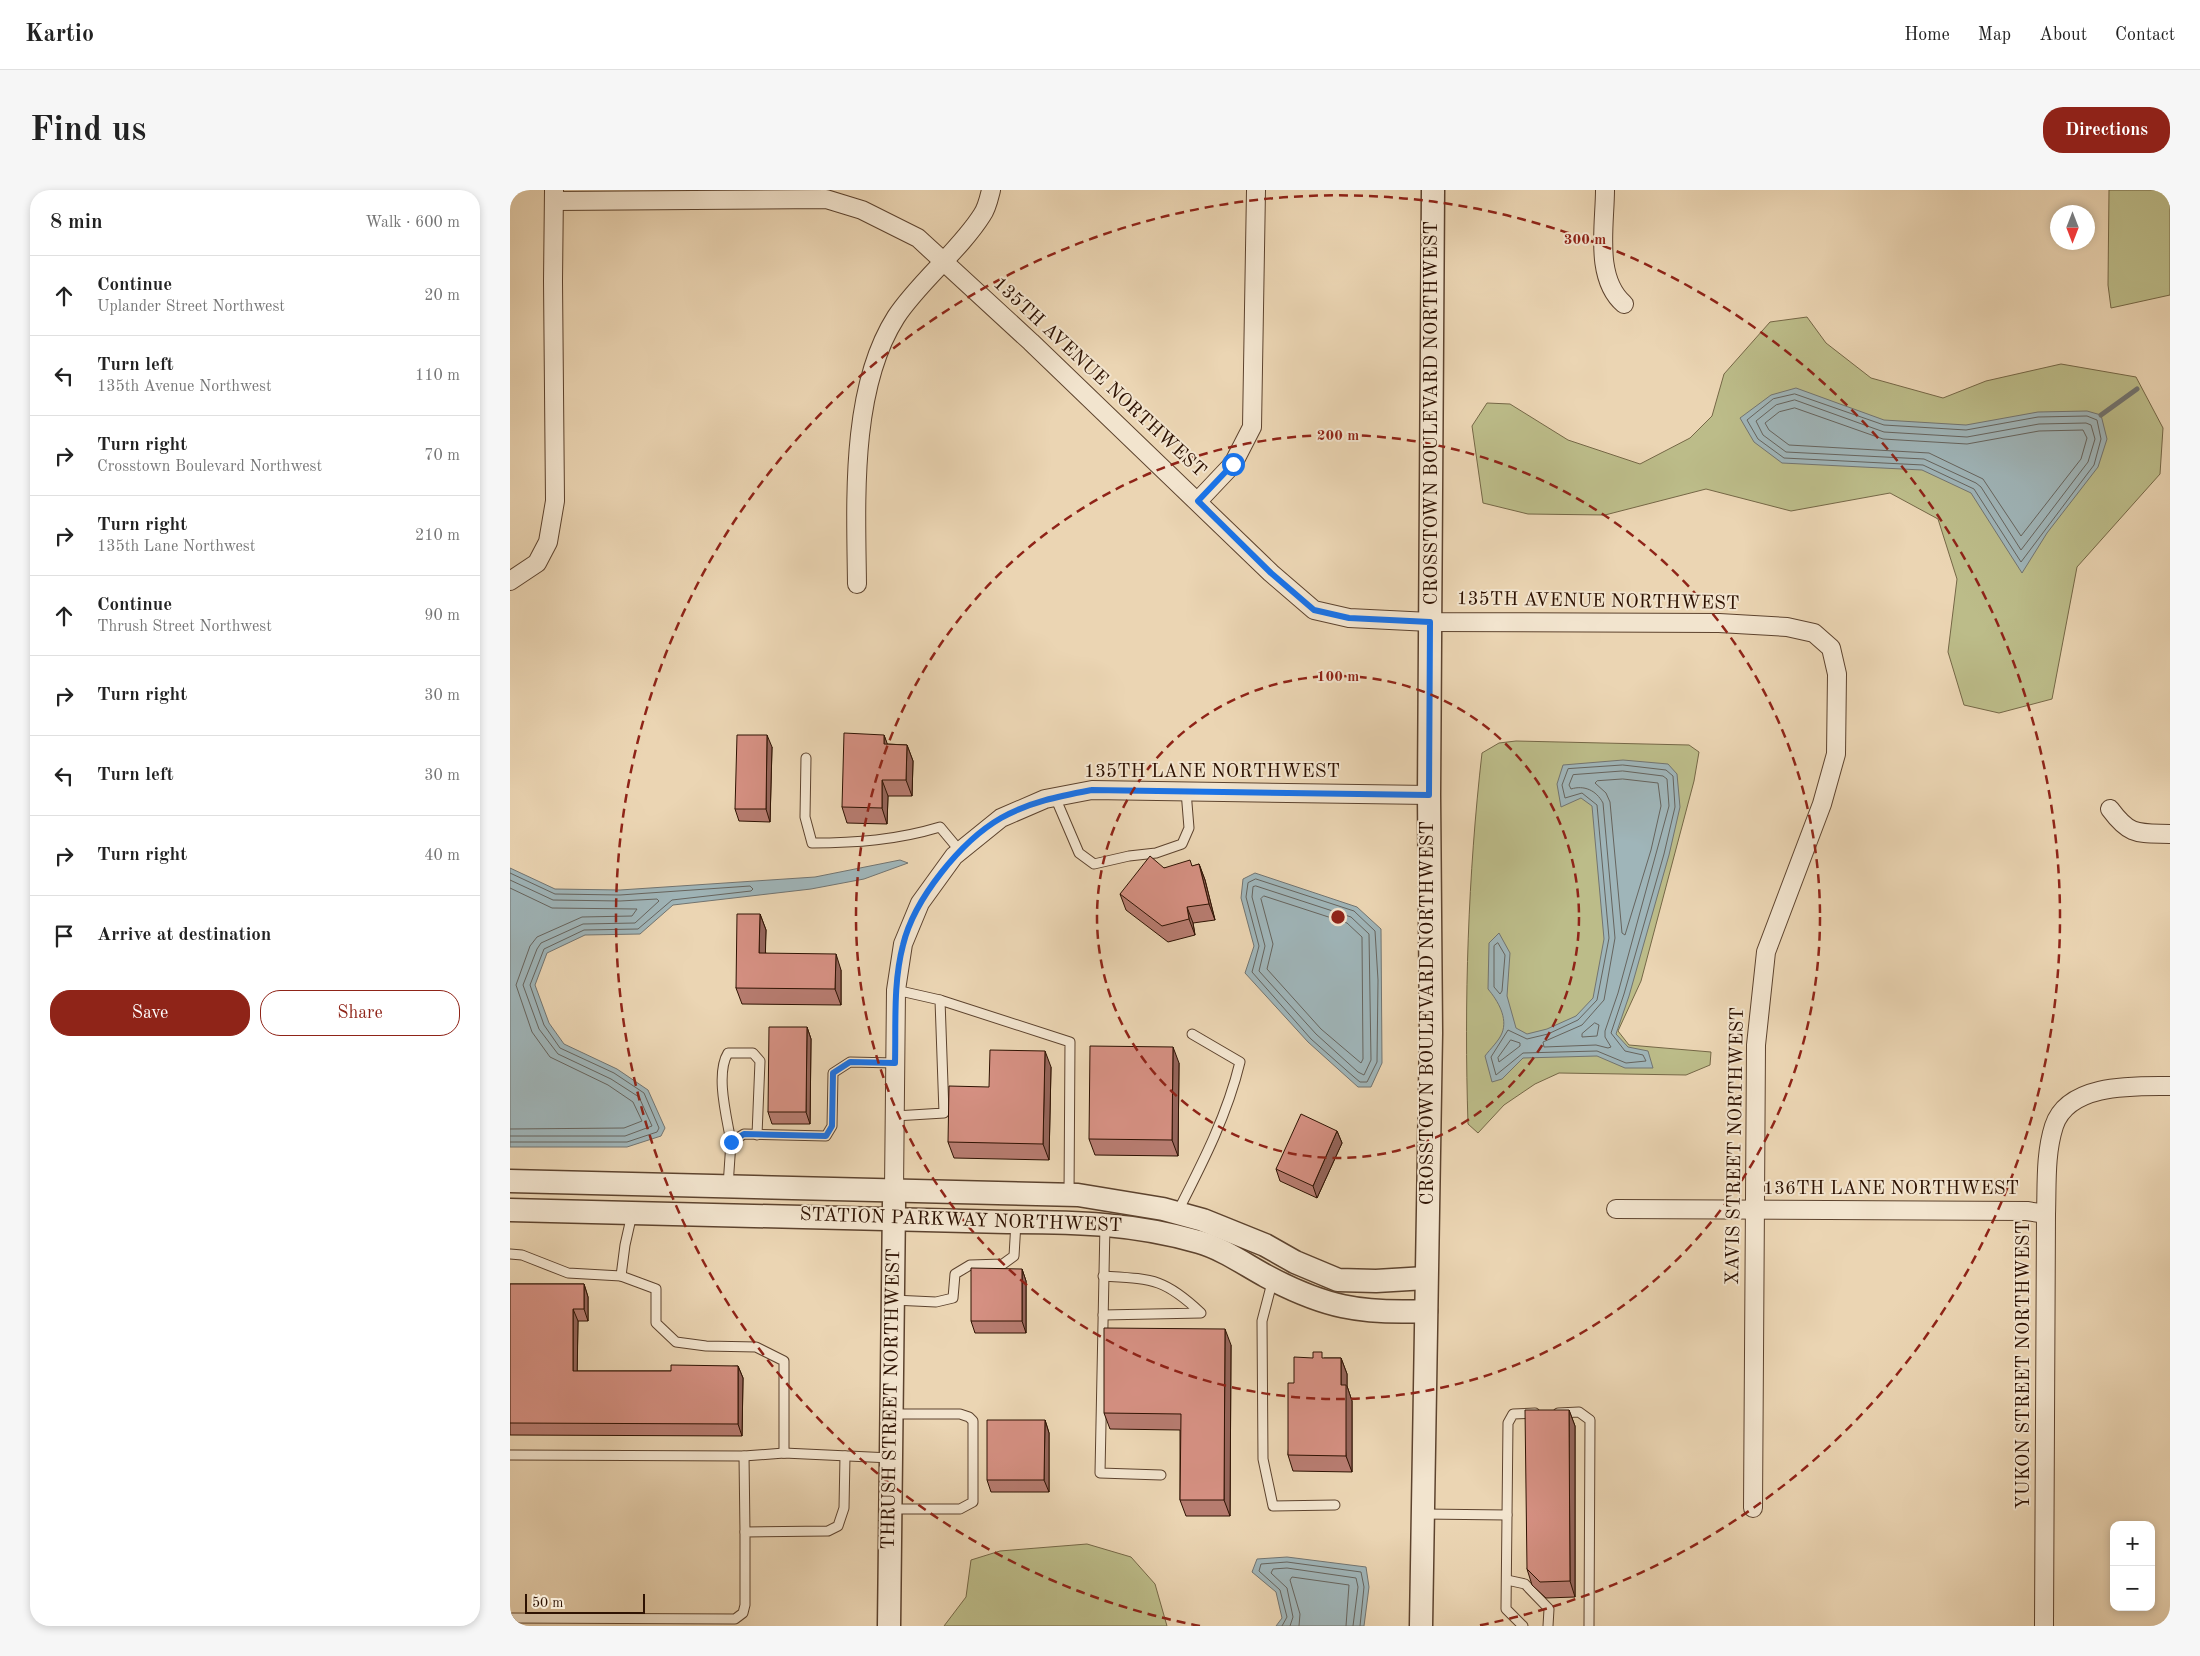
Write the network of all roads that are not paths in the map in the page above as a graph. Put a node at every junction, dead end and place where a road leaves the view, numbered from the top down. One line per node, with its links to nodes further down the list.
1 (991, 190): 6 (street)
2 (1256, 190): 8 (street)
3 (1433, 190): 11 (street, CROSSTOWN BOULEVARD NORTHWEST)
4 (1605, 190): 7 (street)
5 (554, 195): 6 (street, 135TH AVENUE NORTHWEST); 9 (street)
6 (943, 262): 8 (street, 135TH AVENUE NORTHWEST); 10 (street)
7 (1624, 304)
8 (1198, 501): 11 (street, 135TH AVENUE NORTHWEST)
9 (510, 581)
10 (857, 584)
11 (1430, 622): 12 (street, 135TH AVENUE NORTHWEST); 15 (street, CROSSTOWN BOULEVARD NORTHWEST)
12 (1831, 648): 35 (street, XAVIS STREET NORTHWEST)
13 (806, 758): 19 (lane)
14 (1186, 790): 15 (street, 135TH LANE NORTHWEST); 16 (street, 135TH LANE NORTHWEST); 16 (lane)
15 (1429, 795): 46 (street, CROSSTOWN BOULEVARD NORTHWEST)
16 (1055, 797): 19 (street, 135TH LANE NORTHWEST)
17 (2110, 809): 18 (street)
18 (2170, 834)
19 (957, 854): 20 (street, THRUSH STREET NORTHWEST)
20 (896, 990): 21 (lane); 23 (street, THRUSH STREET NORTHWEST)
21 (940, 1000): 25 (lane); 31 (lane)
22 (1192, 1034): 37 (lane)
23 (895, 1063): 25 (street, THRUSH STREET NORTHWEST); 26 (lane)
24 (2170, 1086): 38 (street, YUKON STREET NORTHWEST)
25 (895, 1116): 30 (street, THRUSH STREET NORTHWEST)
26 (757, 1135): 27 (lane); 27 (lane)
27 (731, 1142): 29 (lane)
28 (510, 1181): 29 (street, STATION PARKWAY NORTHWEST)
29 (728, 1186): 30 (street, STATION PARKWAY NORTHWEST)
30 (894, 1190): 31 (street, STATION PARKWAY NORTHWEST); 39 (street, THRUSH STREET NORTHWEST)
31 (1069, 1195): 32 (street, STATION PARKWAY NORTHWEST)
32 (1108, 1200): 37 (street, STATION PARKWAY NORTHWEST); 41 (street)
33 (1616, 1209): 35 (street, 136TH LANE NORTHWEST)
34 (510, 1210): 36 (street, STATION PARKWAY NORTHWEST)
35 (1754, 1210): 38 (street, 136TH LANE NORTHWEST); 59 (street, XAVIS STREET NORTHWEST)
36 (633, 1212): 39 (street, STATION PARKWAY NORTHWEST); 44 (lane)
37 (1177, 1213): 43 (street, STATION PARKWAY NORTHWEST)
38 (2046, 1214): 71 (street, YUKON STREET NORTHWEST)
39 (894, 1218): 40 (street, STATION PARKWAY NORTHWEST); 48 (street, THRUSH STREET NORTHWEST)
40 (1016, 1222): 41 (street, STATION PARKWAY NORTHWEST); 48 (lane)
41 (1105, 1224): 45 (lane); 47 (street, STATION PARKWAY NORTHWEST)
42 (510, 1254): 44 (lane)
43 (1284, 1256): 46 (street, STATION PARKWAY NORTHWEST); 47 (street)
44 (621, 1276): 52 (lane)
45 (1103, 1276): 50 (lane); 50 (lane)
46 (1426, 1278): 49 (street, CROSSTOWN BOULEVARD NORTHWEST)
47 (1273, 1279): 49 (street, STATION PARKWAY NORTHWEST); 58 (lane)
48 (893, 1300): 51 (street, THRUSH STREET NORTHWEST)
49 (1426, 1311): 61 (street, CROSSTOWN BOULEVARD NORTHWEST)
50 (1103, 1315): 57 (lane)
51 (892, 1414): 56 (street, THRUSH STREET NORTHWEST); 60 (lane)
52 (784, 1453): 54 (lane); 55 (lane)
53 (510, 1455): 54 (lane)
54 (744, 1456): 63 (lane)
55 (845, 1456): 56 (lane); 63 (lane)
56 (891, 1458): 60 (street, THRUSH STREET NORTHWEST)
57 (1161, 1475)
58 (1335, 1505)
59 (1752, 1508)
60 (891, 1509): 66 (street, THRUSH STREET NORTHWEST)
61 (1423, 1514): 62 (lane); 67 (street, CROSSTOWN BOULEVARD NORTHWEST)
62 (1507, 1515): 64 (lane); 70 (lane)
63 (745, 1532): 65 (lane)
64 (1507, 1580): 68 (lane); 69 (lane)
65 (510, 1618)
66 (889, 1626)
67 (1421, 1626)
68 (1523, 1626)
69 (1548, 1626)
70 (1590, 1626)
71 (2044, 1626)

